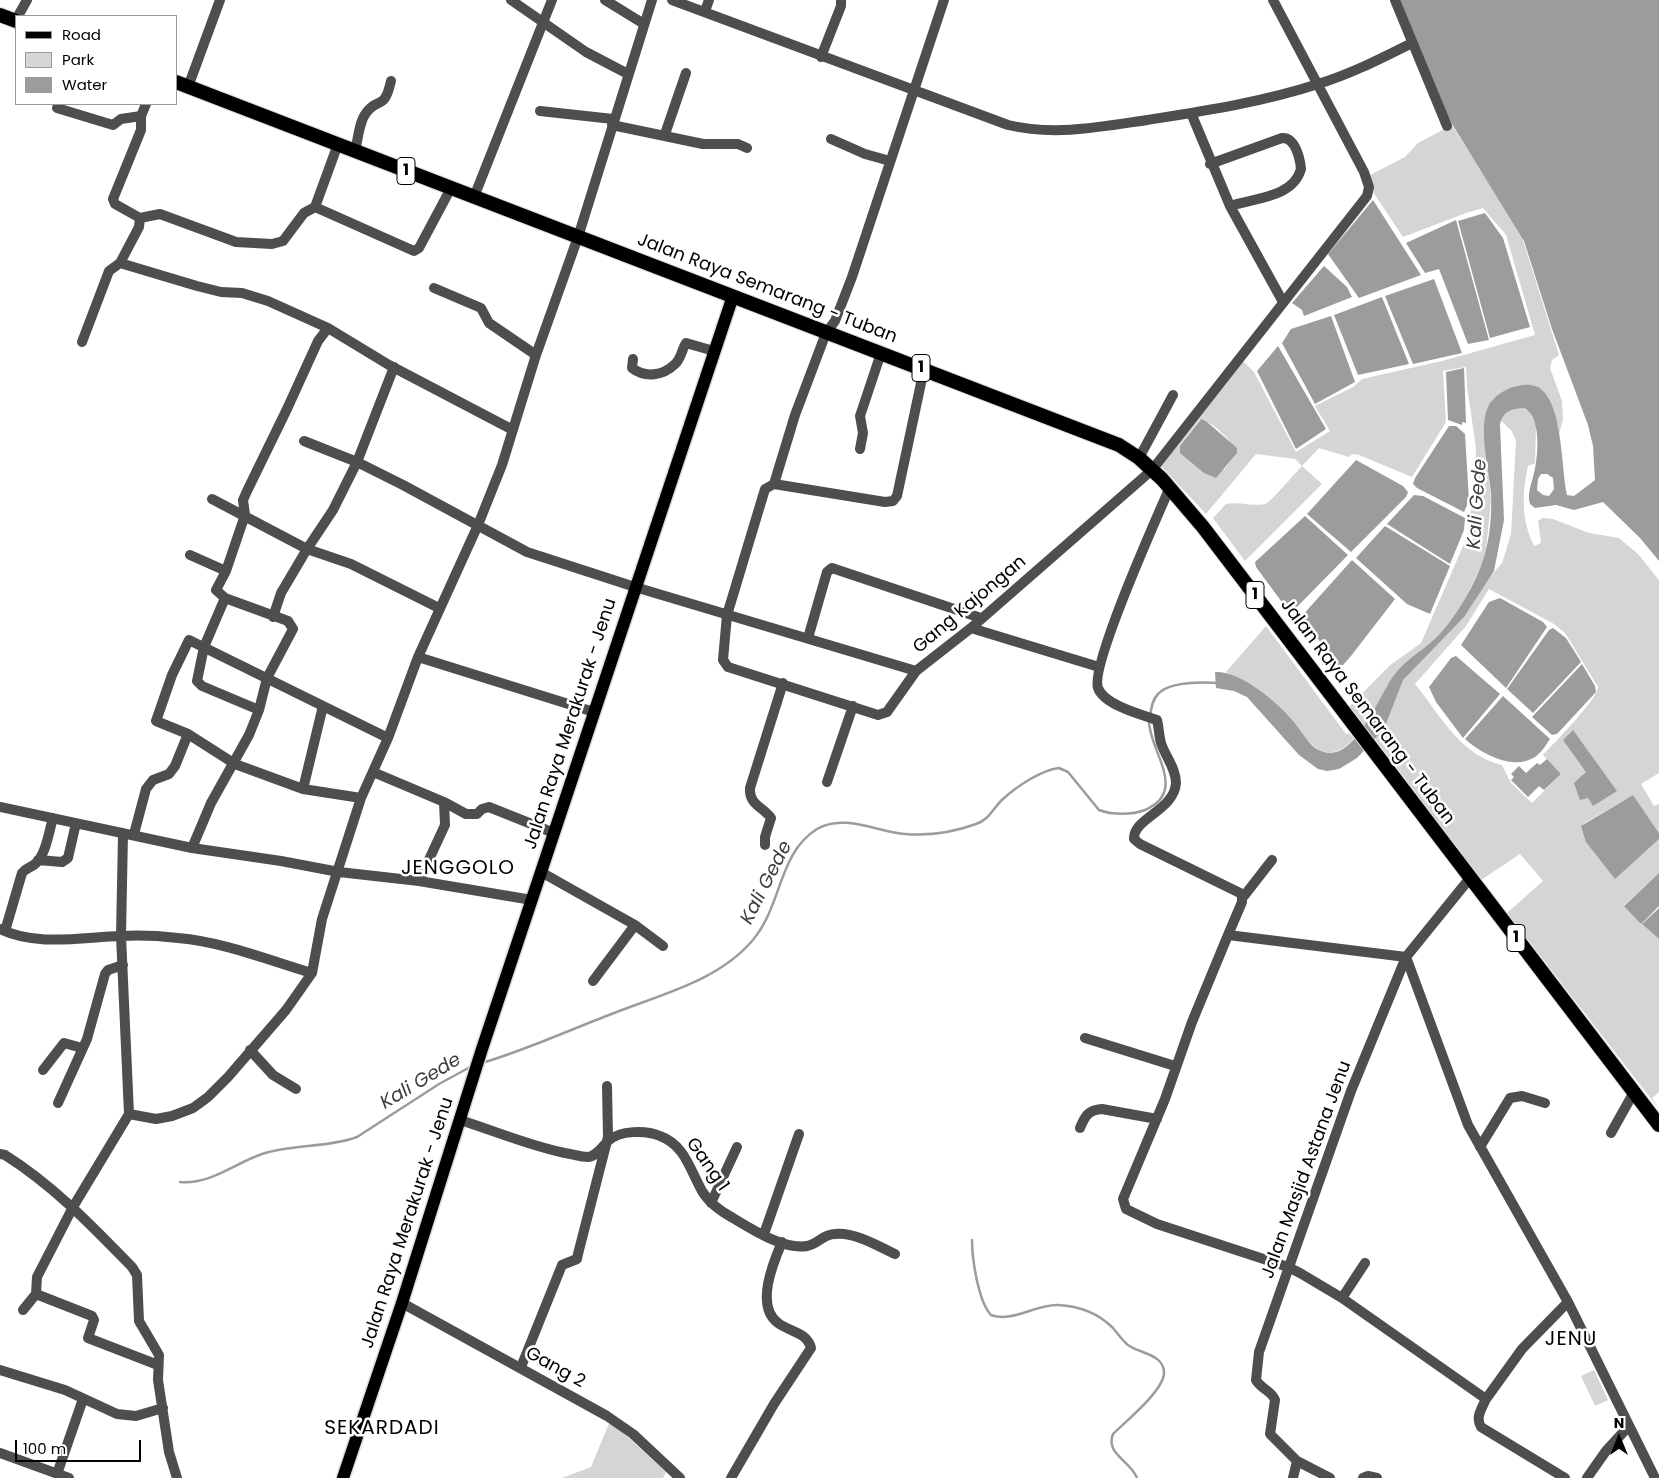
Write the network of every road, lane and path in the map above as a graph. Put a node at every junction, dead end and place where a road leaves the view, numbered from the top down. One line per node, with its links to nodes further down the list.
1 (27, 0): 15 (street)
2 (220, 0): 25 (street)
3 (510, 0): 17 (street)
4 (552, 0): 17 (street)
5 (605, 0): 18 (street)
6 (652, 0): 18 (street)
7 (672, 0): 13 (street)
8 (709, 0): 13 (street)
9 (842, 0): 20 (street)
10 (944, 0): 26 (street)
11 (1273, 0): 24 (street, Gang Kajongan)
12 (1395, 0): 19 (street)
13 (705, 11): 20 (street)
14 (0, 15): 16 (highway)
15 (19, 15)
16 (15, 21)
17 (542, 22): 22 (street); 42 (street)
18 (644, 24): 22 (street)
19 (1412, 43): 24 (street); 33 (street)
20 (821, 57): 26 (street)
21 (686, 73): 34 (street)
22 (628, 74): 32 (street)
23 (391, 81): 38 (street)
24 (1318, 84): 30 (street); 50 (street, Gang Kajongan)
25 (182, 85): 36 (highway, Jalan Raya Semarang - Tuban / 1)
26 (913, 92): 30 (street); 39 (street)
27 (146, 105): 31 (street)
28 (57, 108): 31 (street)
29 (540, 111): 32 (street)
30 (1190, 113): 40 (street)
31 (141, 116): 45 (street)
32 (613, 122): 34 (street); 46 (street)
33 (1448, 126)
34 (665, 134): 37 (street)
35 (831, 139): 39 (street)
36 (338, 144): 38 (highway, Jalan Raya Semarang - Tuban / 1); 44 (street)
37 (747, 148)
38 (355, 151): 41 (highway, Jalan Raya Semarang - Tuban / 1)
39 (890, 161): 52 (street)
40 (1210, 164): 43 (street); 43 (street)
41 (450, 188): 42 (highway, Jalan Raya Semarang - Tuban / 1); 44 (street)
42 (474, 197): 46 (highway, Jalan Raya Semarang - Tuban / 1)
43 (1230, 206): 50 (street)
44 (315, 207): 45 (street)
45 (140, 218): 47 (street)
46 (578, 237): 49 (highway, Jalan Raya Semarang - Tuban / 1); 56 (street)
47 (120, 263): 51 (street); 53 (street)
48 (434, 288): 56 (street)
49 (732, 296): 52 (highway, Jalan Raya Semarang - Tuban / 1); 54 (main road, Jalan Raya Merakurak - Jenu)
50 (1283, 302): 66 (street, Gang Kajongan)
51 (328, 328): 58 (street); 70 (street)
52 (826, 333): 55 (highway, Jalan Raya Semarang - Tuban / 1); 67 (street)
53 (82, 342)
54 (714, 351): 57 (street); 75 (main road, Jalan Raya Merakurak - Jenu)
55 (881, 353): 59 (highway, Jalan Raya Semarang - Tuban / 1); 63 (street)
56 (536, 355): 61 (street)
57 (632, 359)
58 (394, 368): 61 (street); 65 (street)
59 (924, 369): 64 (highway, Jalan Raya Semarang - Tuban / 1); 67 (street)
60 (1173, 395): 64 (street)
61 (513, 430): 71 (street)
62 (304, 441): 65 (street, Gang Kajongan)
63 (860, 449)
64 (1139, 458): 66 (highway, Jalan Raya Semarang - Tuban / 1)
65 (356, 462): 71 (street, Gang Kajongan); 72 (street)
66 (1152, 470): 68 (highway, Jalan Raya Semarang - Tuban / 1); 80 (street, Gang Kajongan)
67 (774, 484): 78 (street)
68 (1170, 487): 85 (street); 113 (highway, Jalan Raya Semarang - Tuban / 1)
69 (212, 499): 70 (street)
70 (245, 515): 72 (street); 74 (street)
71 (478, 525): 75 (street, Gang Kajongan); 77 (street)
72 (307, 549): 77 (street); 79 (street)
73 (190, 556): 74 (street)
74 (226, 571): 76 (street)
75 (636, 588): 78 (street, Gang Kajongan); 92 (main road, Jalan Raya Merakurak - Jenu)
76 (225, 598): 79 (street); 83 (street)
77 (439, 608): 84 (street)
78 (726, 615): 82 (street, Gang Kajongan); 88 (street)
79 (273, 617): 87 (street)
80 (981, 618): 81 (street, Gang Kajongan); 82 (street)
81 (971, 628): 85 (street); 86 (street, Gang Kajongan)
82 (808, 638): 86 (street, Gang Kajongan)
83 (204, 646): 87 (street); 91 (street); 93 (street)
84 (418, 657): 92 (street); 94 (street)
85 (1099, 667): 115 (street)
86 (916, 671): 90 (street)
87 (267, 678): 89 (street); 91 (street)
88 (783, 683): 90 (street); 107 (street)
89 (323, 706): 94 (street); 98 (street)
90 (853, 706): 97 (street)
91 (259, 710): 95 (street)
92 (594, 712): 105 (main road, Jalan Raya Merakurak - Jenu)
93 (188, 734): 95 (street); 106 (street)
94 (388, 738): 96 (street)
95 (235, 764): 98 (street); 108 (street)
96 (373, 772): 99 (street); 100 (street)
97 (827, 782)
98 (303, 789): 99 (street)
99 (361, 798): 111 (street)
100 (444, 802): 105 (street); 114 (street)
101 (0, 807): 102 (street)
102 (53, 818): 103 (street); 109 (street)
103 (76, 823): 104 (street); 109 (street)
104 (123, 833): 106 (street); 120 (street)
105 (554, 833): 112 (main road, Jalan Raya Merakurak - Jenu)
106 (134, 834): 108 (street)
107 (765, 845)
108 (192, 848): 111 (street)
109 (38, 860): 118 (street)
110 (1272, 860): 115 (street)
111 (339, 872): 114 (street); 124 (street)
112 (541, 872): 116 (main road, Jalan Raya Merakurak - Jenu); 117 (street)
113 (1470, 878): 122 (street, Jalan Masjid Astana Jenu); 133 (highway, Jalan Raya Semarang - Tuban / 1)
114 (419, 881): 116 (street)
115 (1244, 896): 119 (street)
116 (532, 900): 138 (main road, Jalan Raya Merakurak - Jenu)
117 (634, 925): 121 (street); 125 (street)
118 (3, 930): 120 (street)
119 (1228, 935): 122 (street); 129 (street)
120 (122, 936): 123 (street); 124 (street)
121 (663, 946)
122 (1406, 957): 145 (street); 153 (street, Jalan Masjid Astana Jenu)
123 (123, 965): 127 (street); 136 (street)
124 (312, 973): 128 (street)
125 (593, 981)
126 (1085, 1038): 129 (street)
127 (82, 1048): 130 (street); 134 (street)
128 (250, 1050): 132 (street); 136 (street)
129 (1175, 1066): 137 (street)
130 (44, 1070)
131 (607, 1086): 143 (street)
132 (296, 1089)
133 (1634, 1092): 139 (highway, Jalan Raya Semarang - Tuban / 1); 141 (street)
134 (58, 1103)
135 (1545, 1103): 145 (street)
136 (129, 1114): 148 (street)
137 (1157, 1119): 140 (street); 153 (street)
138 (460, 1120): 143 (street, Gang 1); 156 (main road, Jalan Raya Merakurak - Jenu)
139 (1659, 1124)
140 (1080, 1128)
141 (1611, 1133)
142 (798, 1134): 149 (street)
143 (605, 1145): 147 (street, Gang 1); 160 (street)
144 (737, 1147): 147 (street)
145 (1480, 1147): 157 (street)
146 (0, 1154): 148 (street)
147 (711, 1203): 149 (street, Gang 1)
148 (73, 1207): 154 (street); 159 (street)
149 (764, 1234): 150 (street, Gang 1)
150 (782, 1242): 151 (street, Gang 1); 173 (street)
151 (895, 1254)
152 (1365, 1263): 155 (street)
153 (1288, 1267): 155 (street); 167 (street, Jalan Masjid Astana Jenu)
154 (36, 1294): 158 (street); 159 (street)
155 (1342, 1298): 163 (street)
156 (402, 1302): 160 (street, Gang 2); 171 (main road, Jalan Raya Merakurak - Jenu)
157 (1568, 1302): 163 (street); 165 (street)
158 (24, 1310)
159 (158, 1365): 164 (street)
160 (521, 1367): 172 (street, Gang 2)
161 (0, 1370): 162 (street)
162 (83, 1399): 164 (street); 168 (street)
163 (1486, 1399): 178 (street)
164 (163, 1408): 170 (street)
165 (1628, 1427): 179 (street); 180 (street)
166 (0, 1453): 168 (street)
167 (1297, 1461): 174 (street); 175 (street)
168 (57, 1474): 169 (street)
169 (69, 1478)
170 (177, 1478)
171 (343, 1478)
172 (680, 1478)
173 (731, 1478)
174 (1293, 1478)
175 (1330, 1478)
176 (1363, 1478): 177 (street)
177 (1377, 1478)
178 (1565, 1478)
179 (1586, 1478)
180 (1655, 1478)

